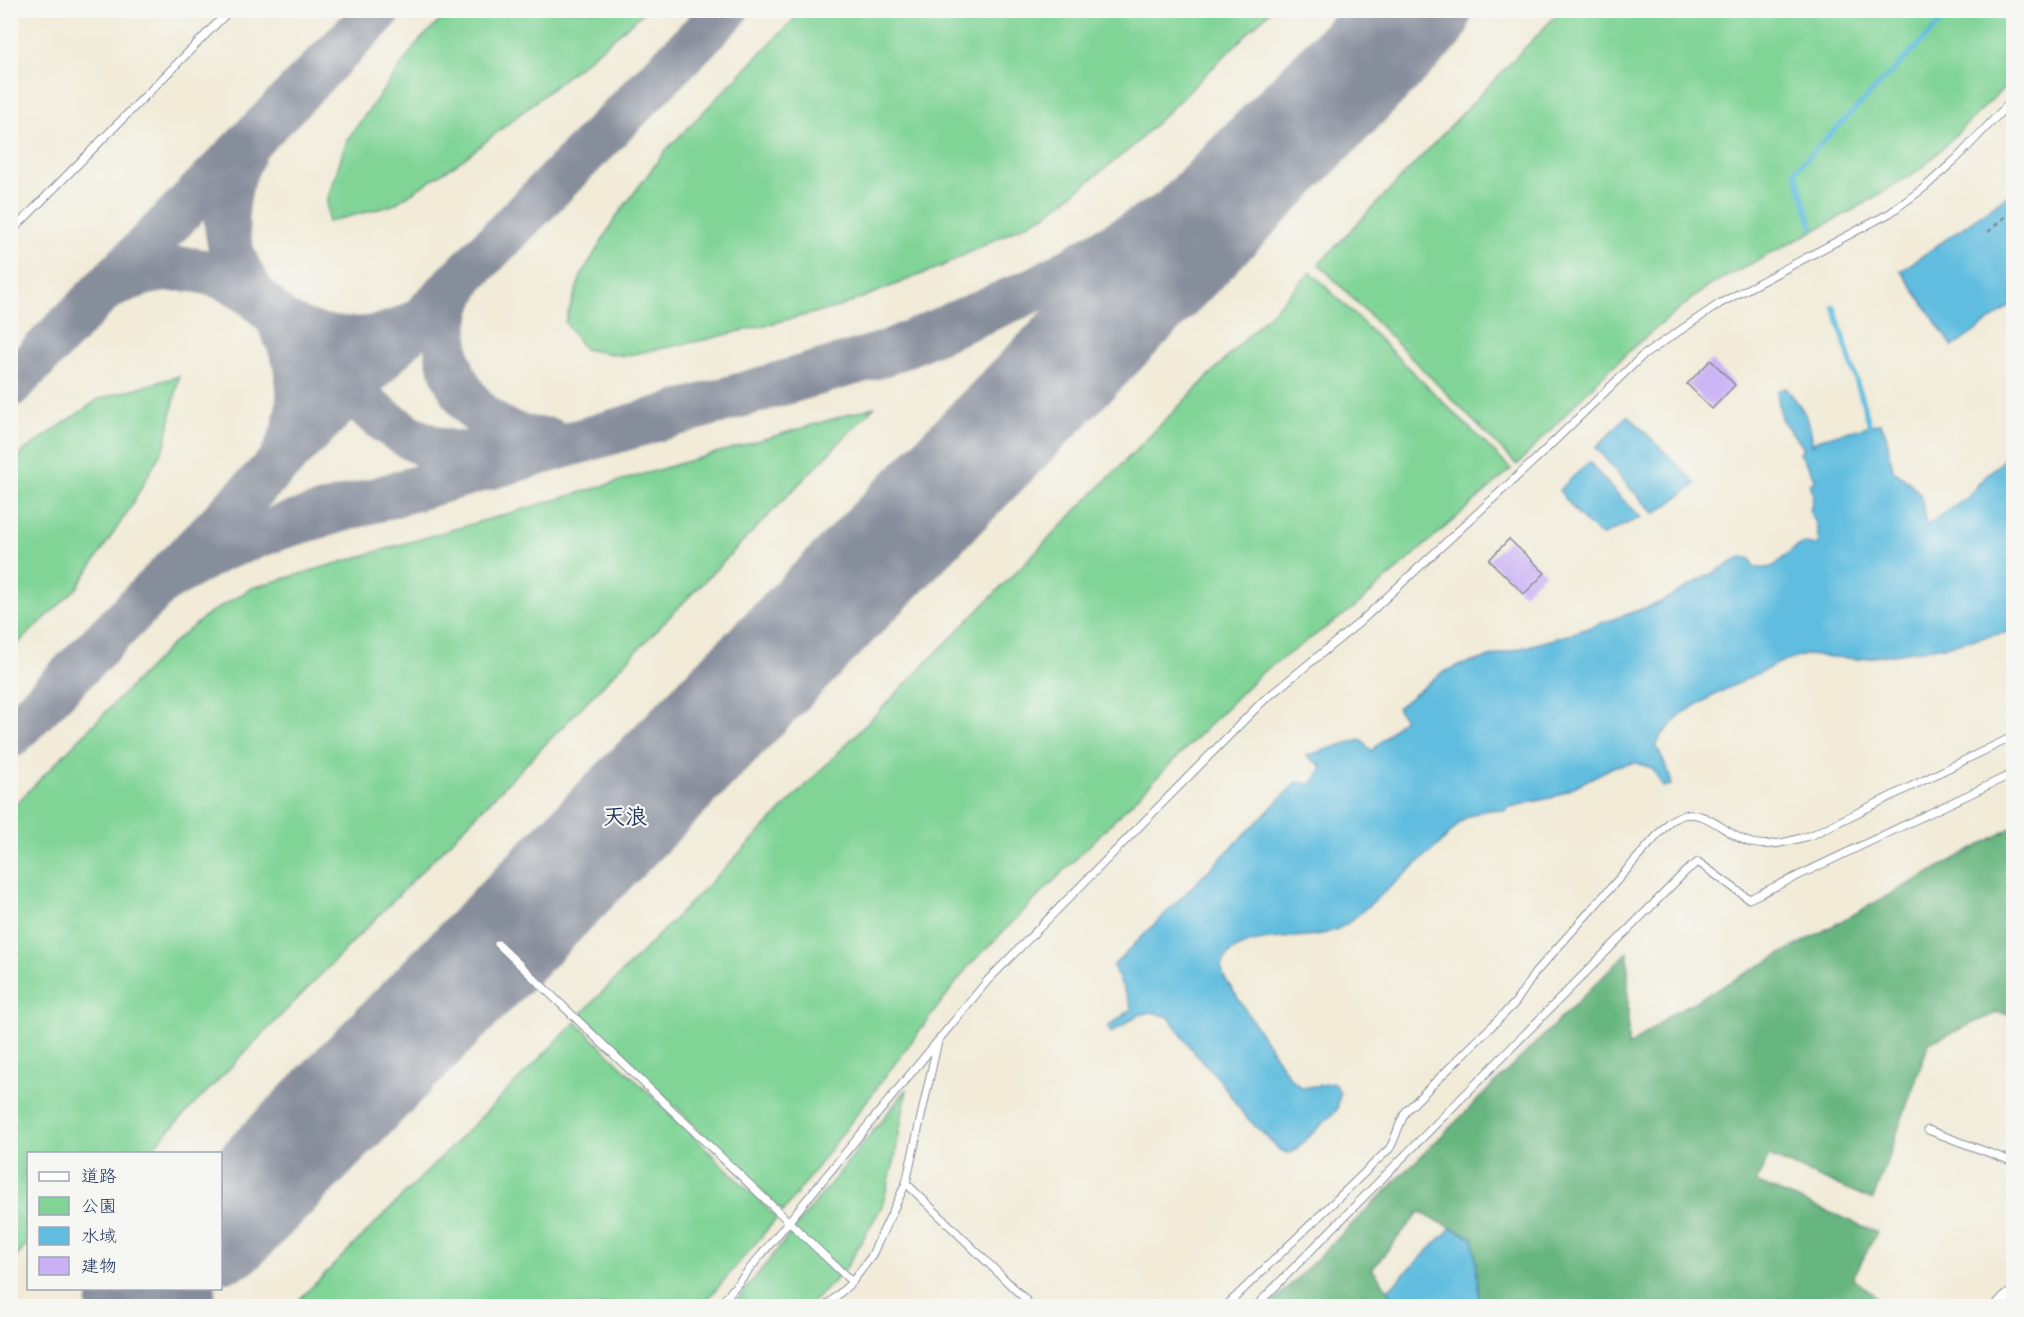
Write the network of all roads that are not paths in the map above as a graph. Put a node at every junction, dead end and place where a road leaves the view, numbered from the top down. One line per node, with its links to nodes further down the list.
1 (230, 10): 3 (lane)
2 (2013, 98): 7 (lane)
3 (10, 233)
4 (2013, 736): 17 (lane)
5 (2013, 773): 18 (lane)
6 (498, 944): 11 (lane)
7 (938, 1039): 10 (lane); 11 (lane)
8 (1928, 1130): 9 (lane)
9 (2013, 1162)
10 (906, 1184): 12 (lane); 16 (lane)
11 (789, 1222): 12 (lane); 14 (lane)
12 (852, 1282): 15 (lane)
13 (2013, 1298): 19 (street)
14 (719, 1306)
15 (826, 1306)
16 (1020, 1306)
17 (1226, 1306)
18 (1256, 1306)
19 (2003, 1306)

